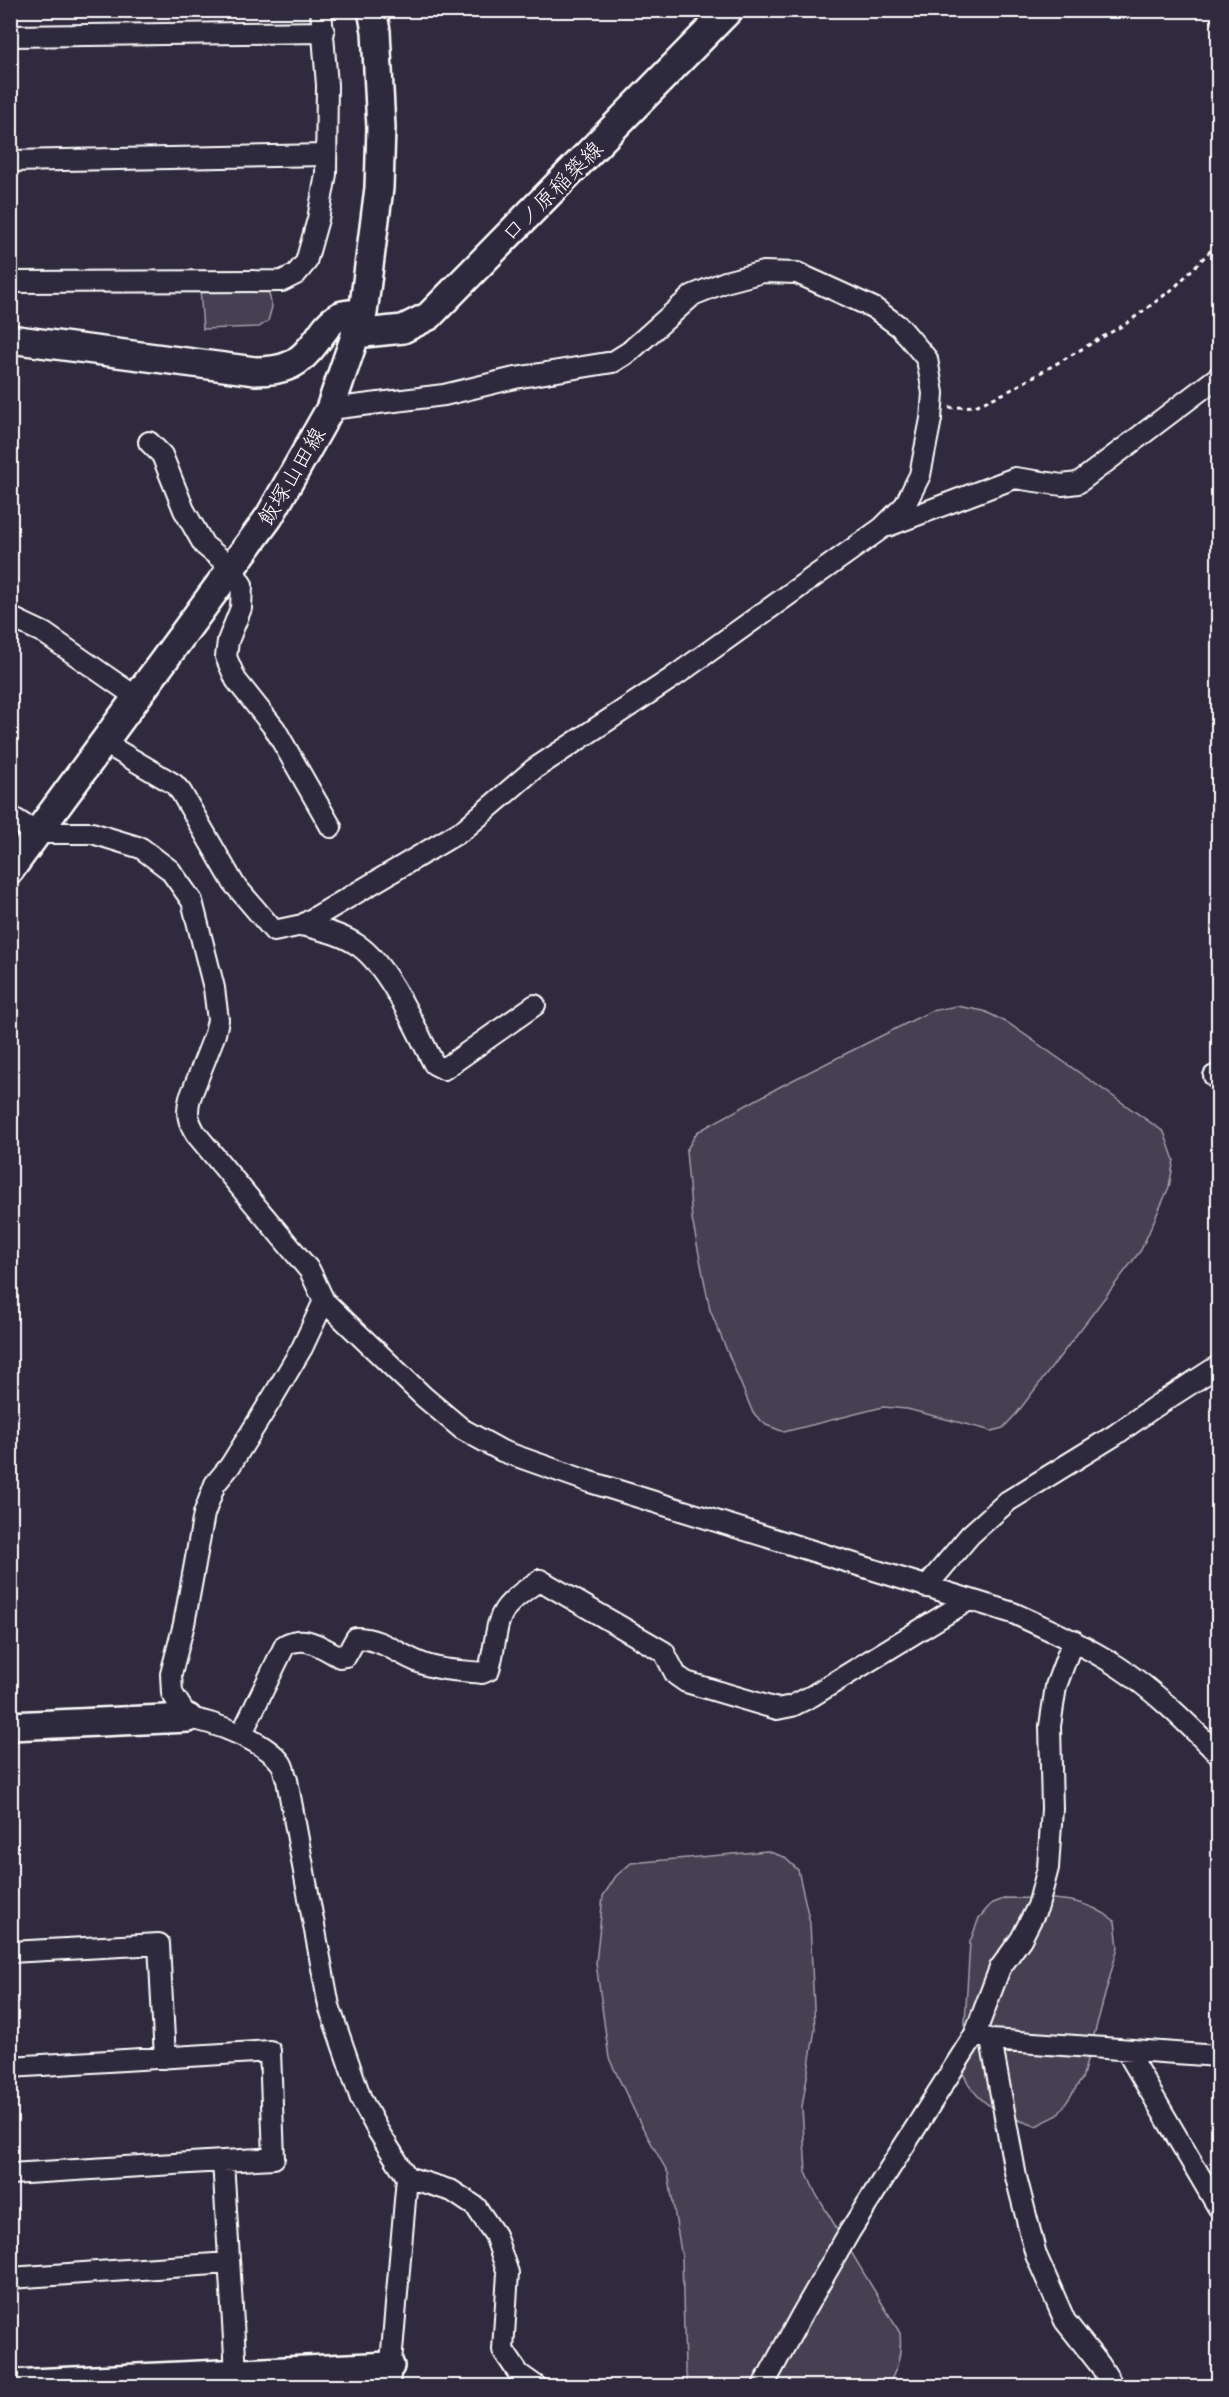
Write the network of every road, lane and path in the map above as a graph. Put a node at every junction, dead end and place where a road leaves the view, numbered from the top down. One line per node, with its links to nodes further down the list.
1 (321, 10): 4 (street)
2 (372, 10): 10 (main road, 飯塚山田線)
3 (729, 10): 10 (main road, 口ノ原稲築線)
4 (324, 32): 5 (street); 6 (street)
5 (10, 36)
6 (326, 155): 7 (street); 9 (street)
7 (10, 161)
8 (1218, 243): 13 (path)
9 (10, 282)
10 (359, 324): 11 (main road, 口ノ原稲築線); 14 (main road, 飯塚山田線)
11 (10, 339)
12 (1218, 377): 16 (street)
13 (932, 406): 14 (street); 16 (street)
14 (330, 409): 17 (main road, 飯塚山田線)
15 (149, 442): 17 (street)
16 (882, 528): 25 (street)
17 (231, 567): 19 (main road, 飯塚山田線); 22 (street)
18 (10, 617): 19 (street)
19 (136, 697): 20 (main road, 飯塚山田線)
20 (104, 742): 23 (main road, 飯塚山田線); 25 (street)
21 (10, 816): 23 (street)
22 (331, 827)
23 (37, 833): 24 (main road, 飯塚山田線); 27 (street)
24 (10, 870)
25 (302, 926): 26 (street)
26 (535, 1005)
27 (324, 1302): 29 (street); 32 (street)
28 (1218, 1365): 29 (street)
29 (926, 1587): 30 (street)
30 (969, 1600): 31 (street); 34 (street)
31 (1072, 1640): 35 (street); 37 (street)
32 (188, 1718): 33 (main road); 34 (street)
33 (10, 1726)
34 (241, 1735): 44 (street)
35 (1218, 1754)
36 (10, 1952): 40 (street)
37 (983, 2037): 38 (street); 53 (street); 54 (street)
38 (1126, 2050): 39 (street); 45 (street)
39 (1218, 2056)
40 (165, 2058): 41 (street); 42 (street)
41 (10, 2067)
42 (223, 2161): 43 (street); 46 (street)
43 (10, 2174)
44 (407, 2177): 49 (street); 52 (street)
45 (1218, 2207)
46 (229, 2263): 47 (street); 48 (street)
47 (10, 2277)
48 (236, 2372): 49 (main road); 51 (main road)
49 (389, 2376)
50 (10, 2384): 51 (main road)
51 (55, 2384)
52 (536, 2386)
53 (763, 2386)
54 (1113, 2386)

